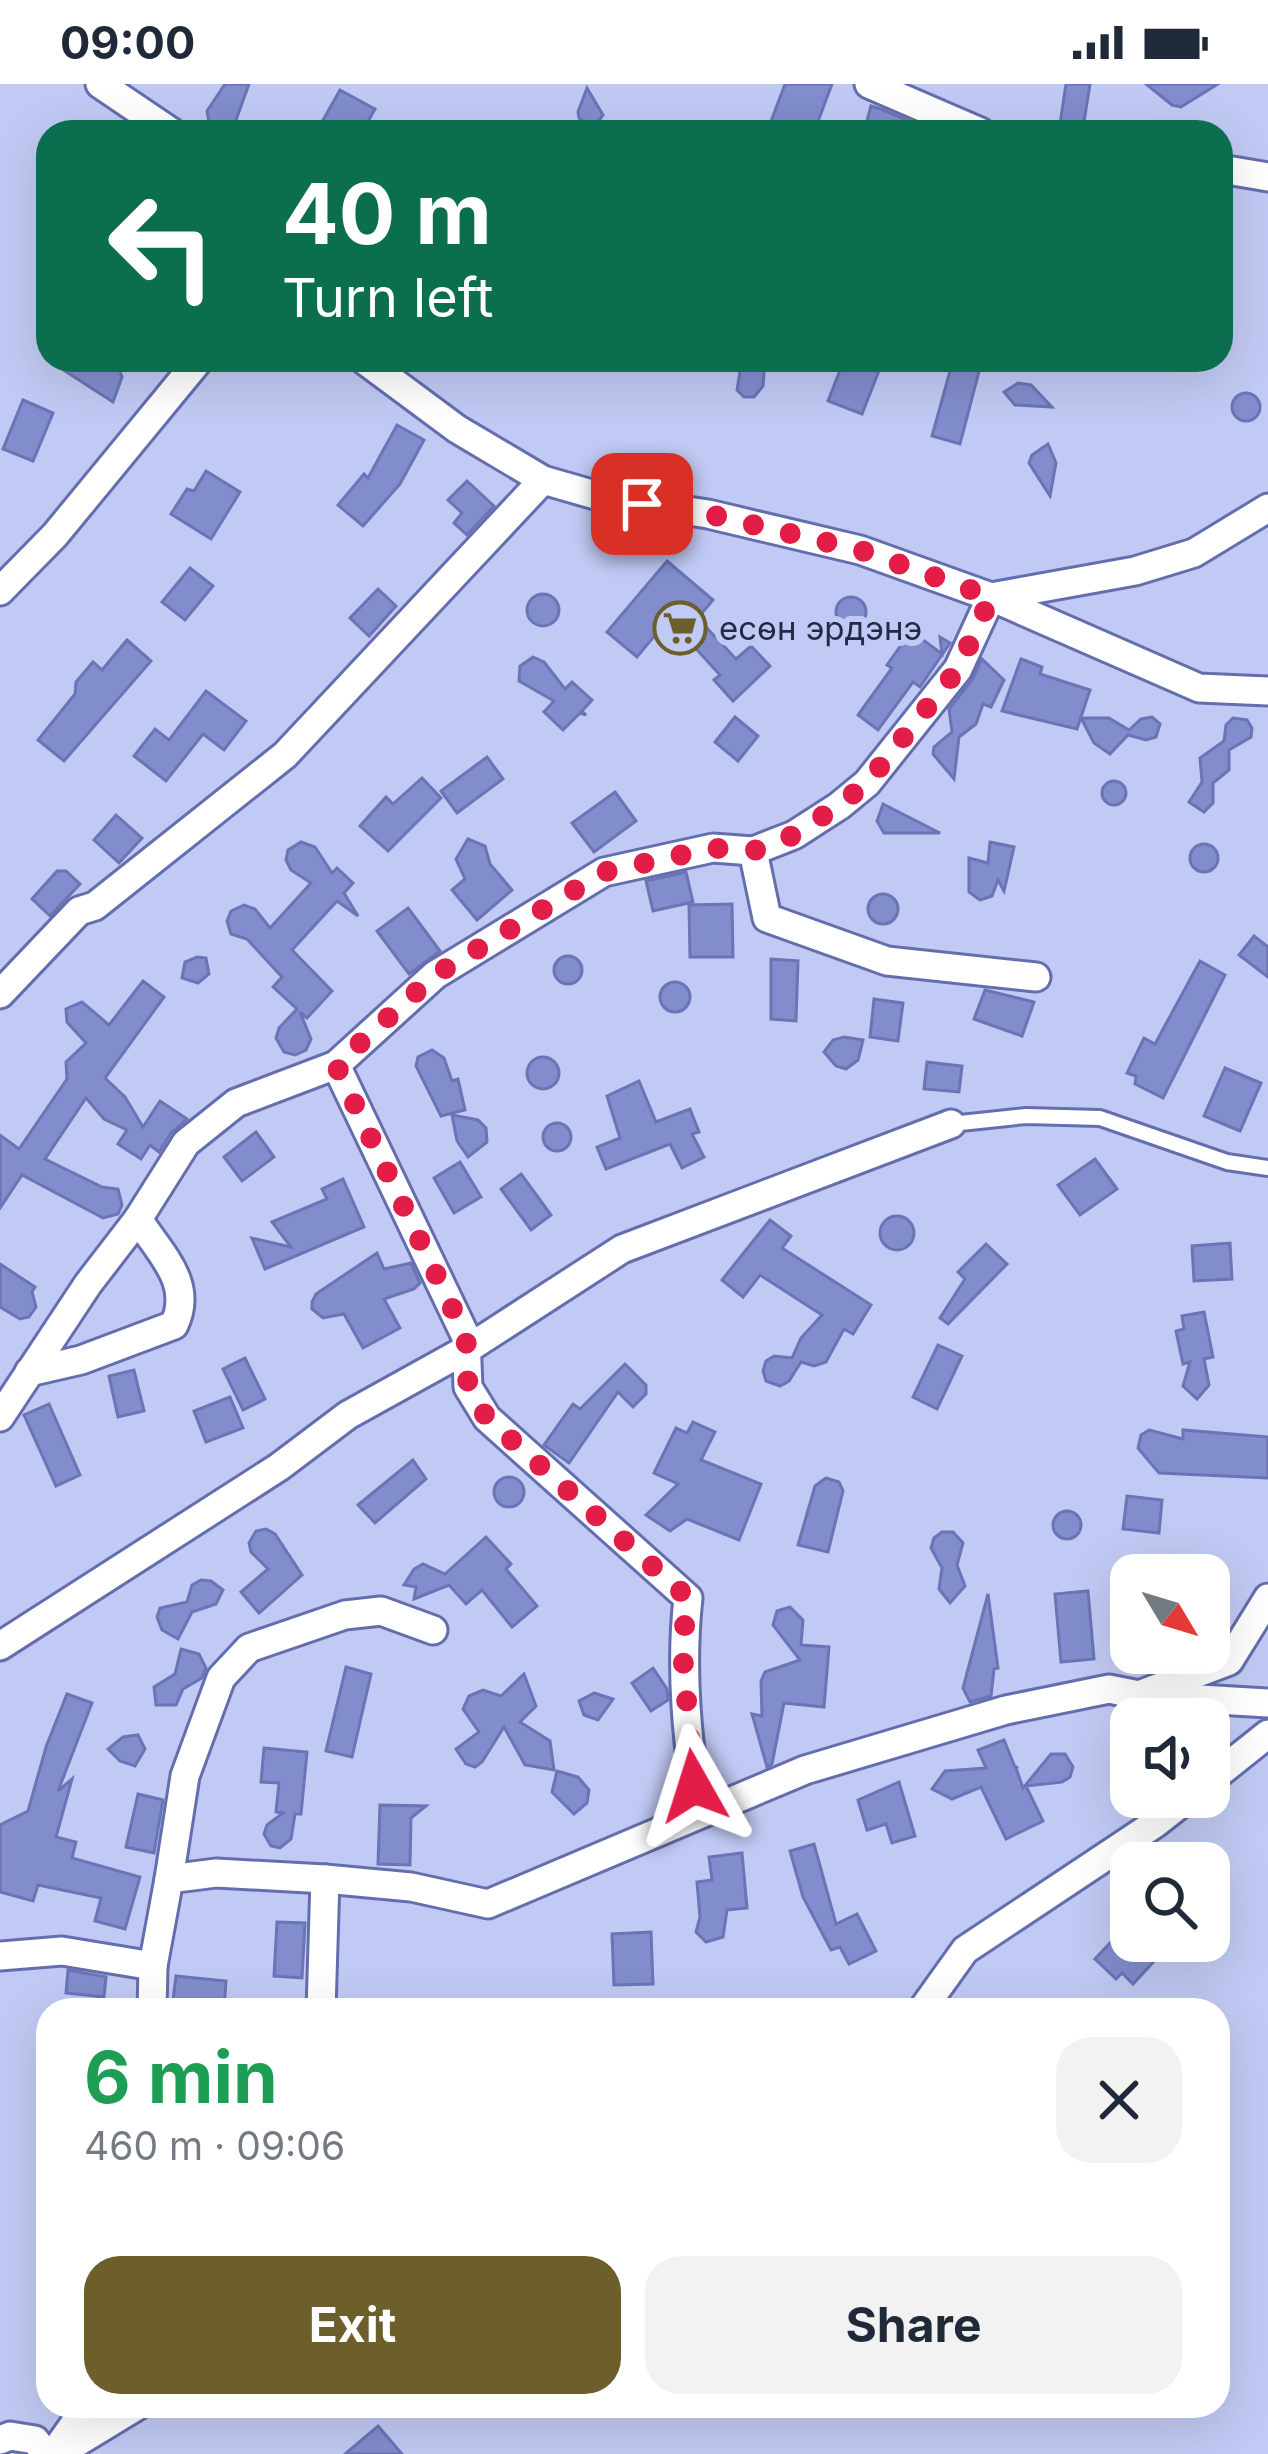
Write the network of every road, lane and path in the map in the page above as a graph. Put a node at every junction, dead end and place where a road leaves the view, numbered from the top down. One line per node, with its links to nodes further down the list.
1 (100, 84): 3 (street)
2 (869, 84): 4 (street)
3 (153, 120)
4 (952, 120)
5 (1233, 171): 6 (street)
6 (1268, 176)
7 (189, 372): 11 (street)
8 (380, 372): 9 (street)
9 (543, 480): 12 (street); 16 (street)
10 (1268, 508): 12 (street)
11 (0, 591)
12 (991, 597): 13 (street); 14 (street)
13 (1268, 691)
14 (753, 851): 15 (street); 17 (street)
15 (1036, 977)
16 (0, 994)
17 (336, 1065): 20 (street); 21 (street)
18 (951, 1124): 19 (lane); 21 (street)
19 (1268, 1168)
20 (138, 1220): 22 (street); 22 (street)
21 (469, 1348): 26 (street); 31 (street)
22 (29, 1372): 23 (street)
23 (0, 1417)
24 (1268, 1598): 27 (street)
25 (433, 1630): 33 (street)
26 (0, 1646)
27 (1139, 1695): 28 (street); 31 (street)
28 (1268, 1703)
29 (1268, 1734): 30 (street)
30 (1230, 1764)
31 (699, 1814): 34 (street)
32 (1162, 1818): 39 (street)
33 (169, 1879): 34 (street); 36 (street)
34 (326, 1879): 38 (street)
35 (0, 1956): 36 (street)
36 (153, 1966): 37 (street)
37 (152, 1998)
38 (321, 1998)
39 (931, 1998)
40 (78, 2418): 43 (street)
41 (116, 2418): 43 (street)
42 (0, 2440): 43 (street)
43 (53, 2454)

